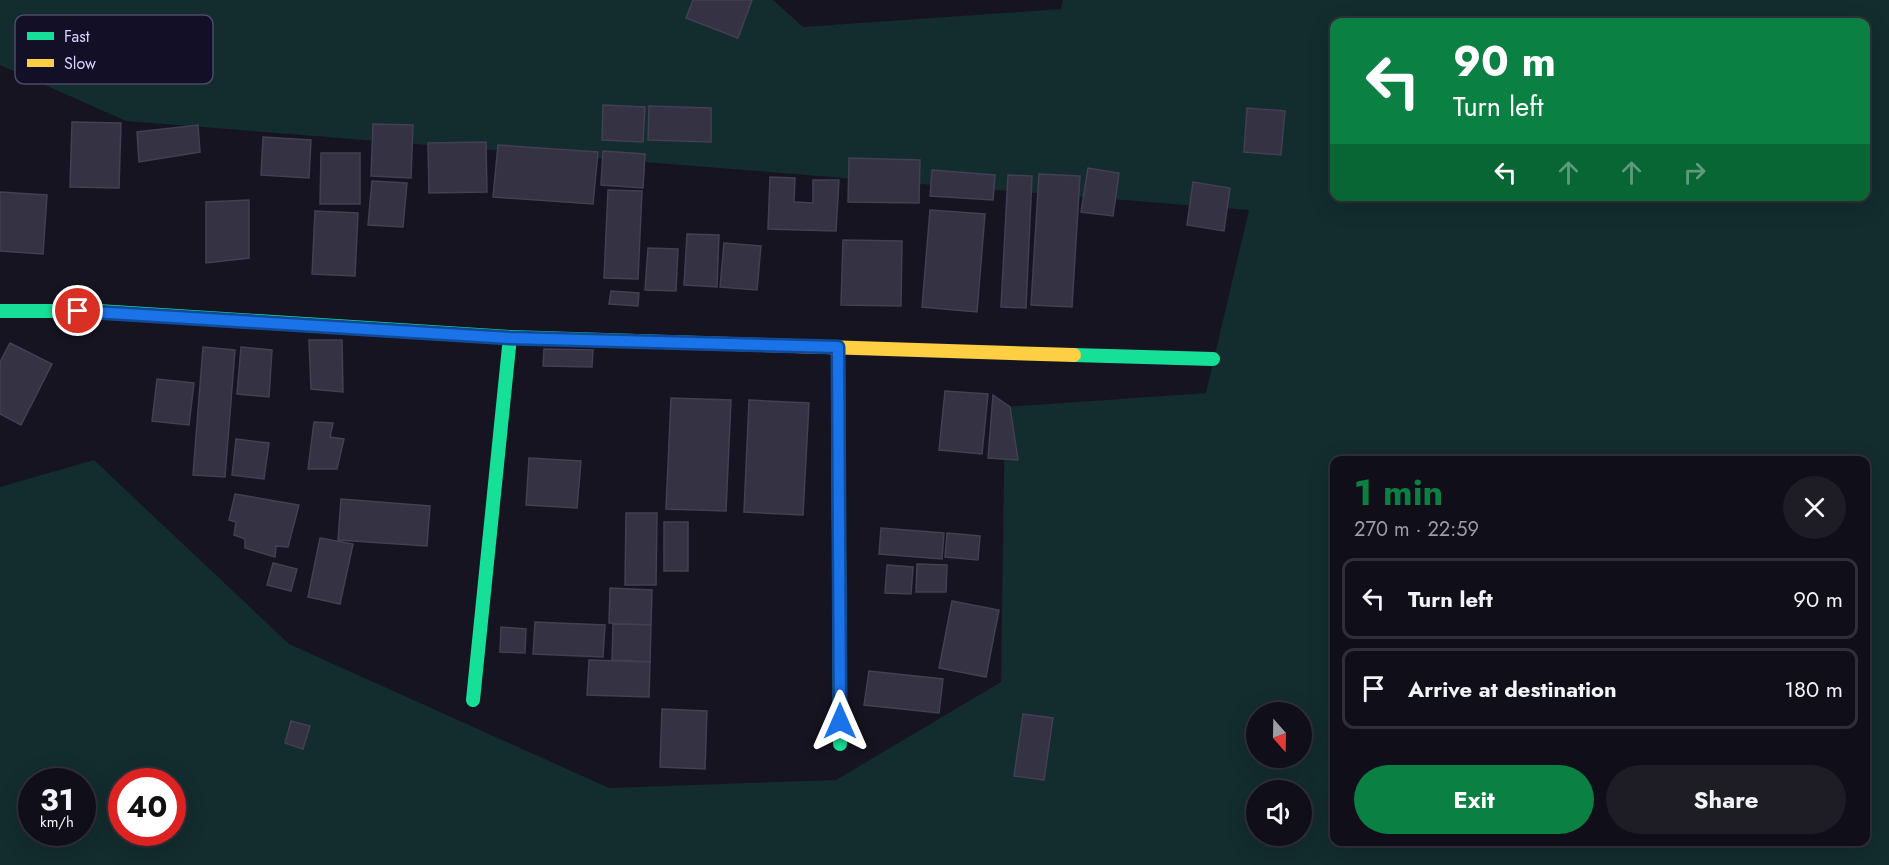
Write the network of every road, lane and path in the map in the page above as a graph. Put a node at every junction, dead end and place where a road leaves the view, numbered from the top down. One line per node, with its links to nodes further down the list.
1 (0, 311): 2 (street)
2 (510, 338): 3 (street); 5 (street)
3 (838, 347): 4 (street); 6 (street)
4 (1214, 359)
5 (473, 700)
6 (840, 744)

